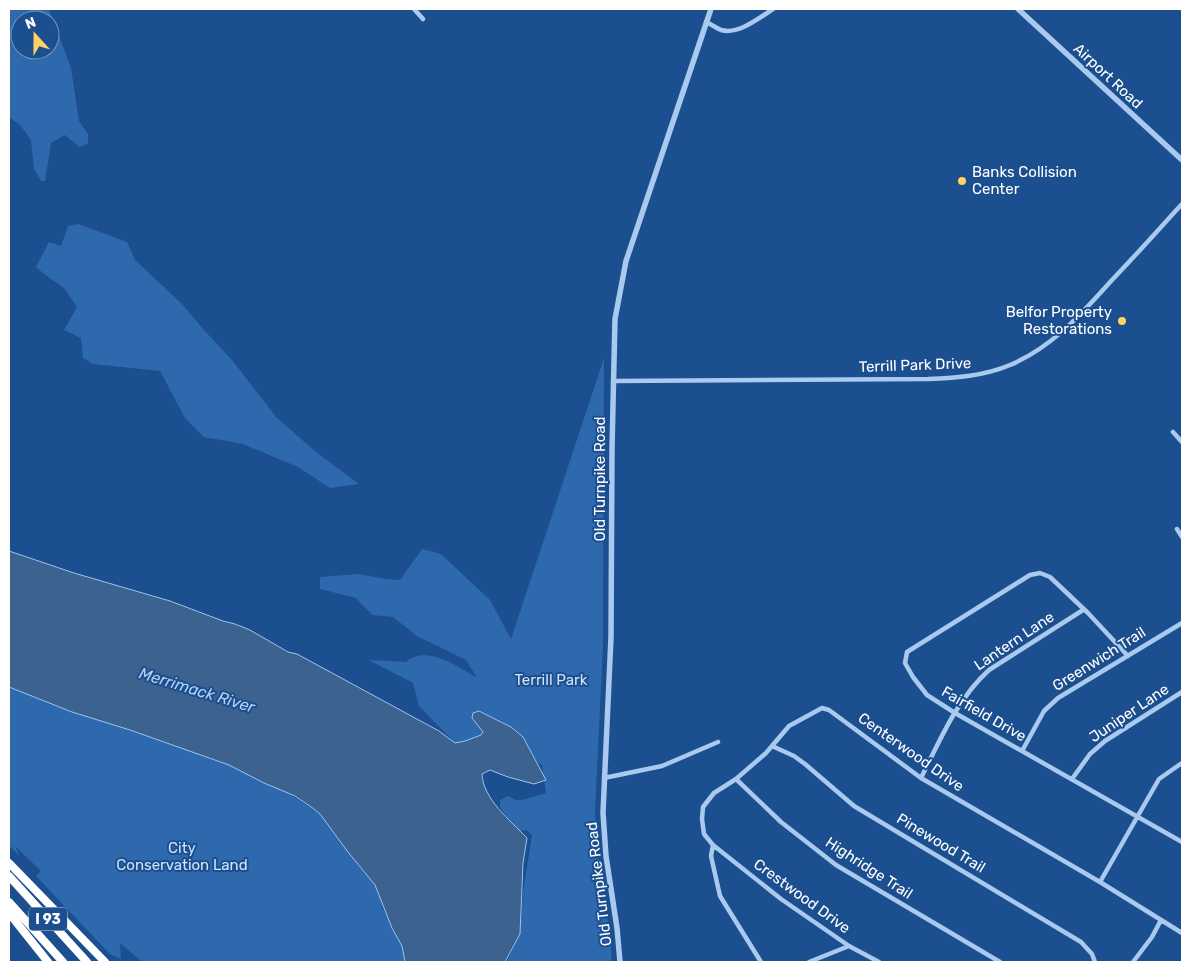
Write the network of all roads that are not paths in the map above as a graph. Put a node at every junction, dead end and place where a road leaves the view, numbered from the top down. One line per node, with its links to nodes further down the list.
1 (414, 9): 5 (street)
2 (711, 9): 6 (street, Old Turnpike Road)
3 (773, 9): 6 (street)
4 (1018, 9): 7 (street, Airport Road)
5 (423, 19)
6 (706, 22): 9 (street, Old Turnpike Road)
7 (1182, 160)
8 (1182, 204): 9 (street, Terrill Park Drive)
9 (612, 381): 23 (street, Old Turnpike Road)
10 (1173, 432): 11 (street)
11 (1182, 442)
12 (1182, 530): 13 (street)
13 (1182, 537)
14 (1083, 610): 16 (street, Fairfield Drive); 18 (street, Lantern Lane); 18 (street, Fairfield Drive)
15 (1182, 623): 16 (street, Greenwich Trail)
16 (1128, 656): 21 (street, Greenwich Trail)
17 (1182, 692): 25 (street, Juniper Lane)
18 (955, 713): 21 (street, Fairfield Drive); 24 (street, Lantern Lane)
19 (718, 742): 23 (street)
20 (772, 746): 24 (street, Centerwood Drive); 26 (street, Centerwood Drive); 47 (street, Pinewood Trail)
21 (1022, 751): 25 (street, Fairfield Drive)
22 (1182, 763): 27 (street)
23 (604, 778): 42 (street, Old Turnpike Road)
24 (921, 778): 32 (street, Centerwood Drive)
25 (1072, 778): 27 (street, Fairfield Drive)
26 (736, 779): 29 (street, Centerwood Drive); 46 (street, Highridge Trail)
27 (1137, 818): 28 (street, Fairfield Drive); 32 (street)
28 (1182, 842)
29 (713, 845): 37 (street, Crestwood Drive); 43 (street)
30 (9, 863): 41 (highway)
31 (9, 876): 40 (highway, I 93)
32 (1100, 882): 35 (street, Centerwood Drive)
33 (9, 902): 39 (highway, I 93)
34 (9, 913): 38 (highway)
35 (1161, 920): 36 (street, Centerwood Drive); 48 (street)
36 (1182, 933)
37 (849, 946): 44 (street); 45 (street, Crestwood Drive)
38 (48, 962)
39 (63, 962)
40 (87, 962)
41 (105, 962)
42 (620, 962)
43 (761, 962)
44 (809, 962)
45 (879, 962)
46 (1000, 962)
47 (1095, 962)
48 (1133, 962)

